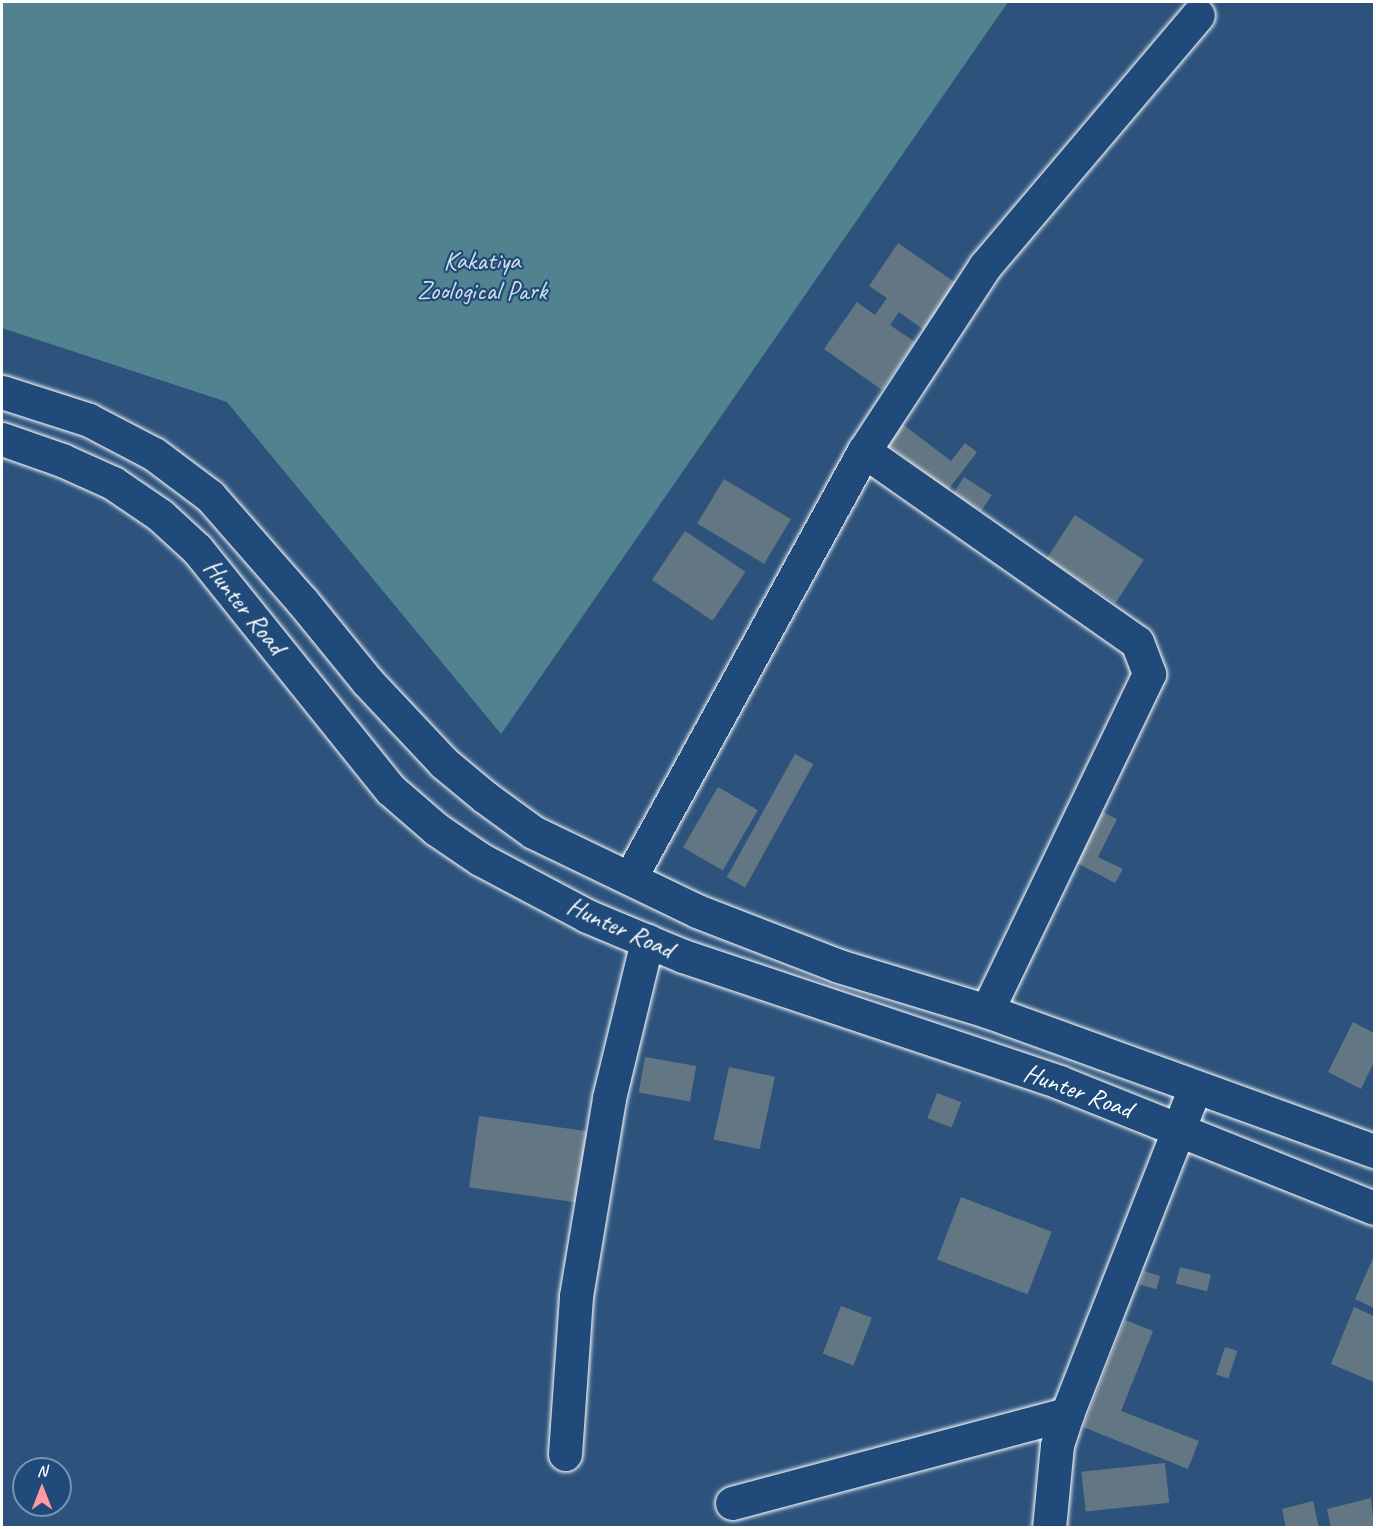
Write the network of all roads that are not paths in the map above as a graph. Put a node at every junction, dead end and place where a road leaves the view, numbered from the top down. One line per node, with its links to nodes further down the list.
1 (1198, 15): 4 (main road)
2 (2, 392): 5 (main road, Hunter Road)
3 (2, 439): 6 (main road, Hunter Road)
4 (864, 451): 5 (main road); 7 (main road)
5 (630, 878): 7 (main road, Hunter Road)
6 (647, 941): 9 (main road, Hunter Road); 13 (main road)
7 (987, 1011): 8 (main road, Hunter Road)
8 (1195, 1087): 9 (main road); 10 (main road, Hunter Road)
9 (1178, 1128): 11 (main road, Hunter Road); 12 (main road)
10 (1374, 1151)
11 (1374, 1208)
12 (1067, 1414): 14 (main road); 15 (main road)
13 (565, 1454)
14 (732, 1503)
15 (1049, 1527)

